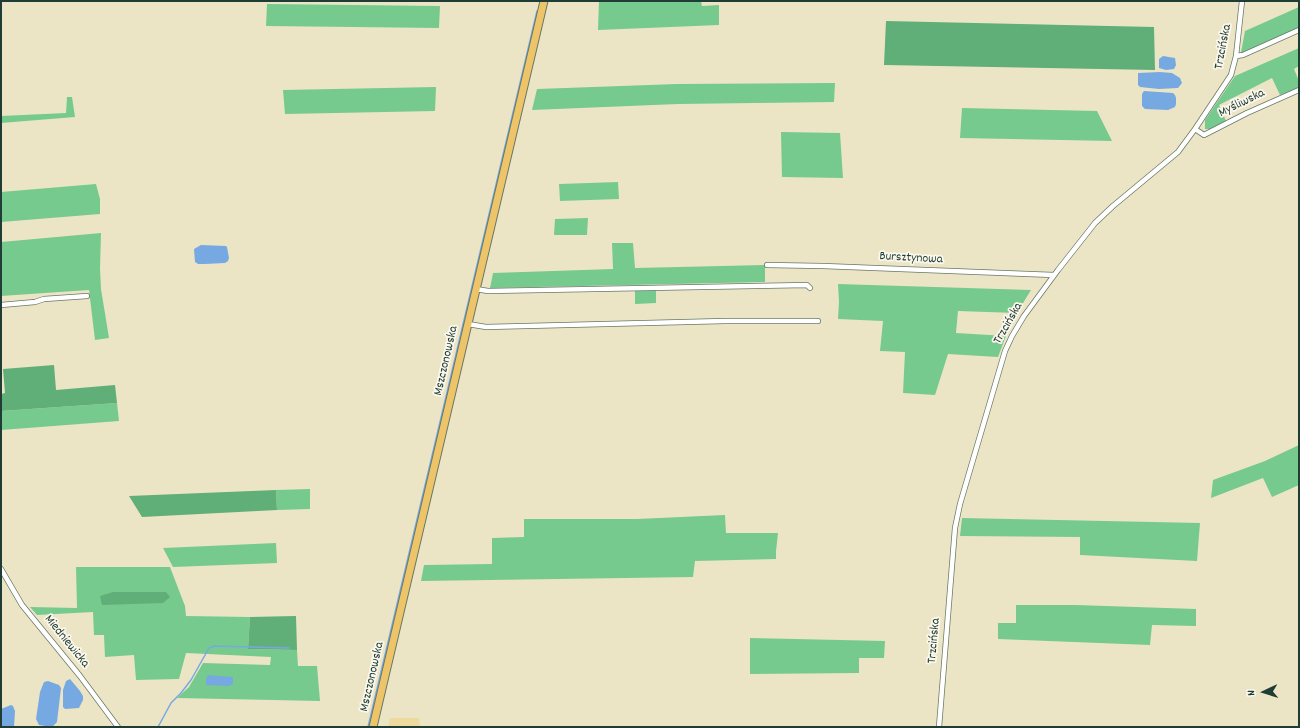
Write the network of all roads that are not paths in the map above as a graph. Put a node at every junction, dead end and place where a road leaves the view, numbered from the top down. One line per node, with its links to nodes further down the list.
1 (544, 1): 10 (main road, Mszczonowska)
2 (1242, 1): 4 (street, Trzcińska)
3 (1299, 30): 4 (street)
4 (1236, 56): 6 (street, Trzcińska)
5 (1299, 90): 6 (street, Myśliwska)
6 (1195, 129): 8 (street, Trzcińska)
7 (767, 265): 8 (street, Bursztynowa)
8 (1054, 275): 18 (street, Trzcińska)
9 (810, 288): 10 (street)
10 (476, 289): 14 (main road, Mszczonowska)
11 (87, 296): 12 (street)
12 (1, 305)
13 (818, 321): 14 (street)
14 (468, 324): 17 (main road, Mszczonowska)
15 (1, 569): 16 (street, Miedniewicka)
16 (118, 727)
17 (373, 727)
18 (939, 727)

